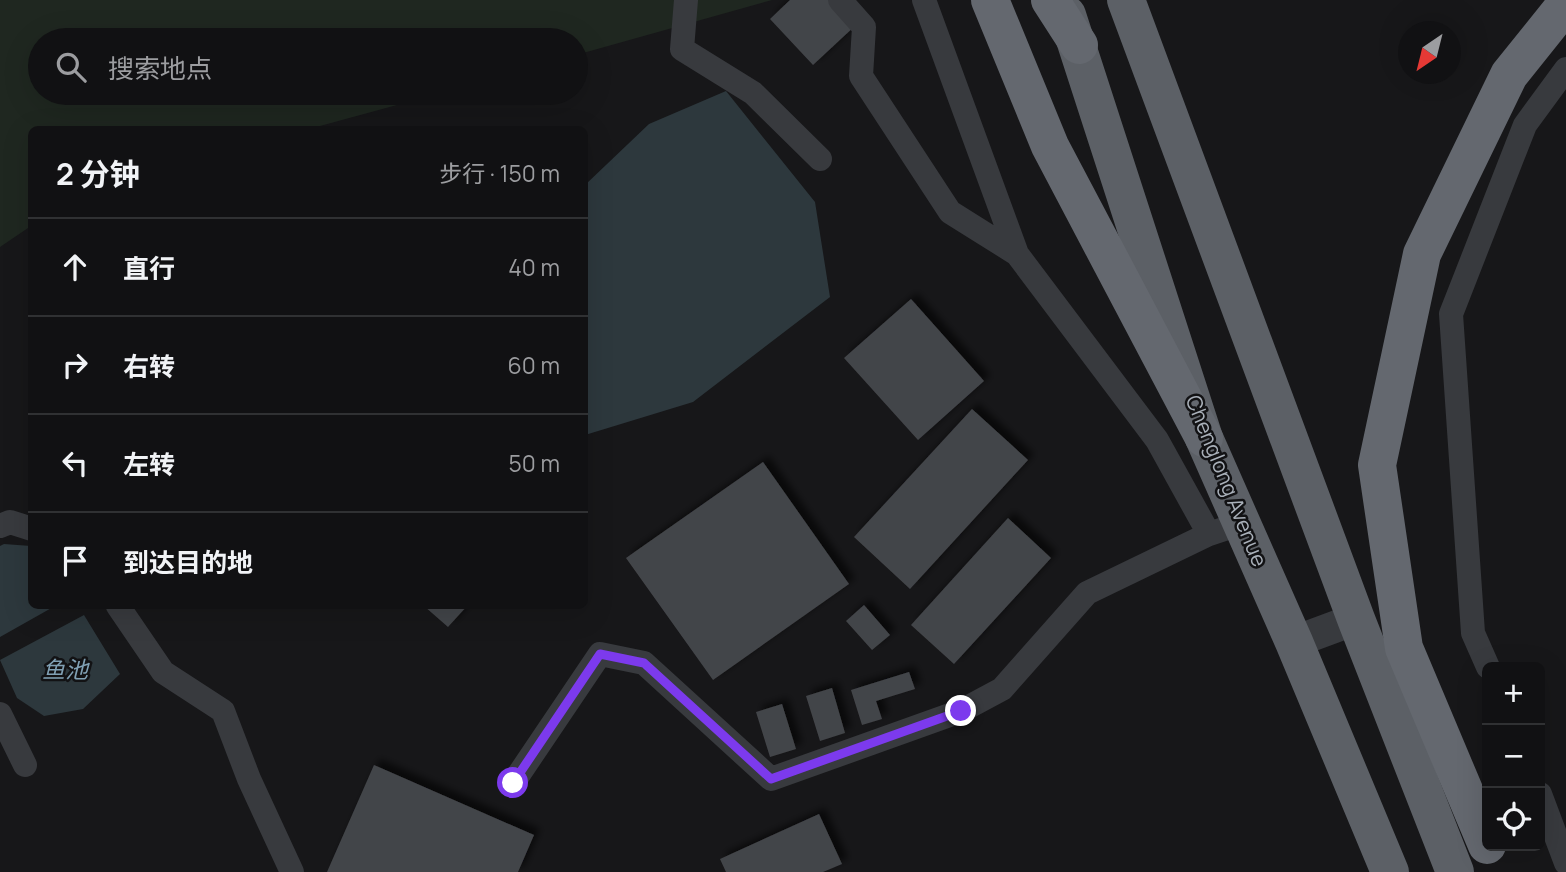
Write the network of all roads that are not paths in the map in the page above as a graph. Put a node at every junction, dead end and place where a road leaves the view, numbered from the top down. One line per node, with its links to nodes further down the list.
1 (686, 0): 13 (street)
2 (840, 0): 14 (street)
3 (924, 0): 14 (street)
4 (990, 0): 15 (highway)
5 (1050, 0): 10 (highway)
6 (1062, 0): 10 (highway, Chenglong Avenue)
7 (1126, 0): 20 (highway)
8 (1540, 0): 12 (highway)
9 (1566, 4): 12 (highway)
10 (1079, 45): 15 (highway, Chenglong Avenue)
11 (1566, 69): 22 (street)
12 (1509, 75): 27 (highway)
13 (820, 159)
14 (1017, 254): 18 (street)
15 (1203, 438): 18 (highway, Chenglong Avenue)
16 (0, 526): 17 (street)
17 (28, 528)
18 (1225, 528): 21 (highway, Chenglong Avenue); 25 (street)
19 (120, 609): 31 (street)
20 (1356, 619): 21 (street); 32 (highway)
21 (1294, 642): 30 (highway, Chenglong Avenue)
22 (1486, 662)
23 (0, 714): 24 (street)
24 (24, 765)
25 (513, 783)
26 (1545, 807): 29 (street)
27 (1482, 831)
28 (1490, 851): 33 (highway)
29 (1566, 863)
30 (1384, 870)
31 (292, 872)
32 (1455, 872)
33 (1497, 872)

